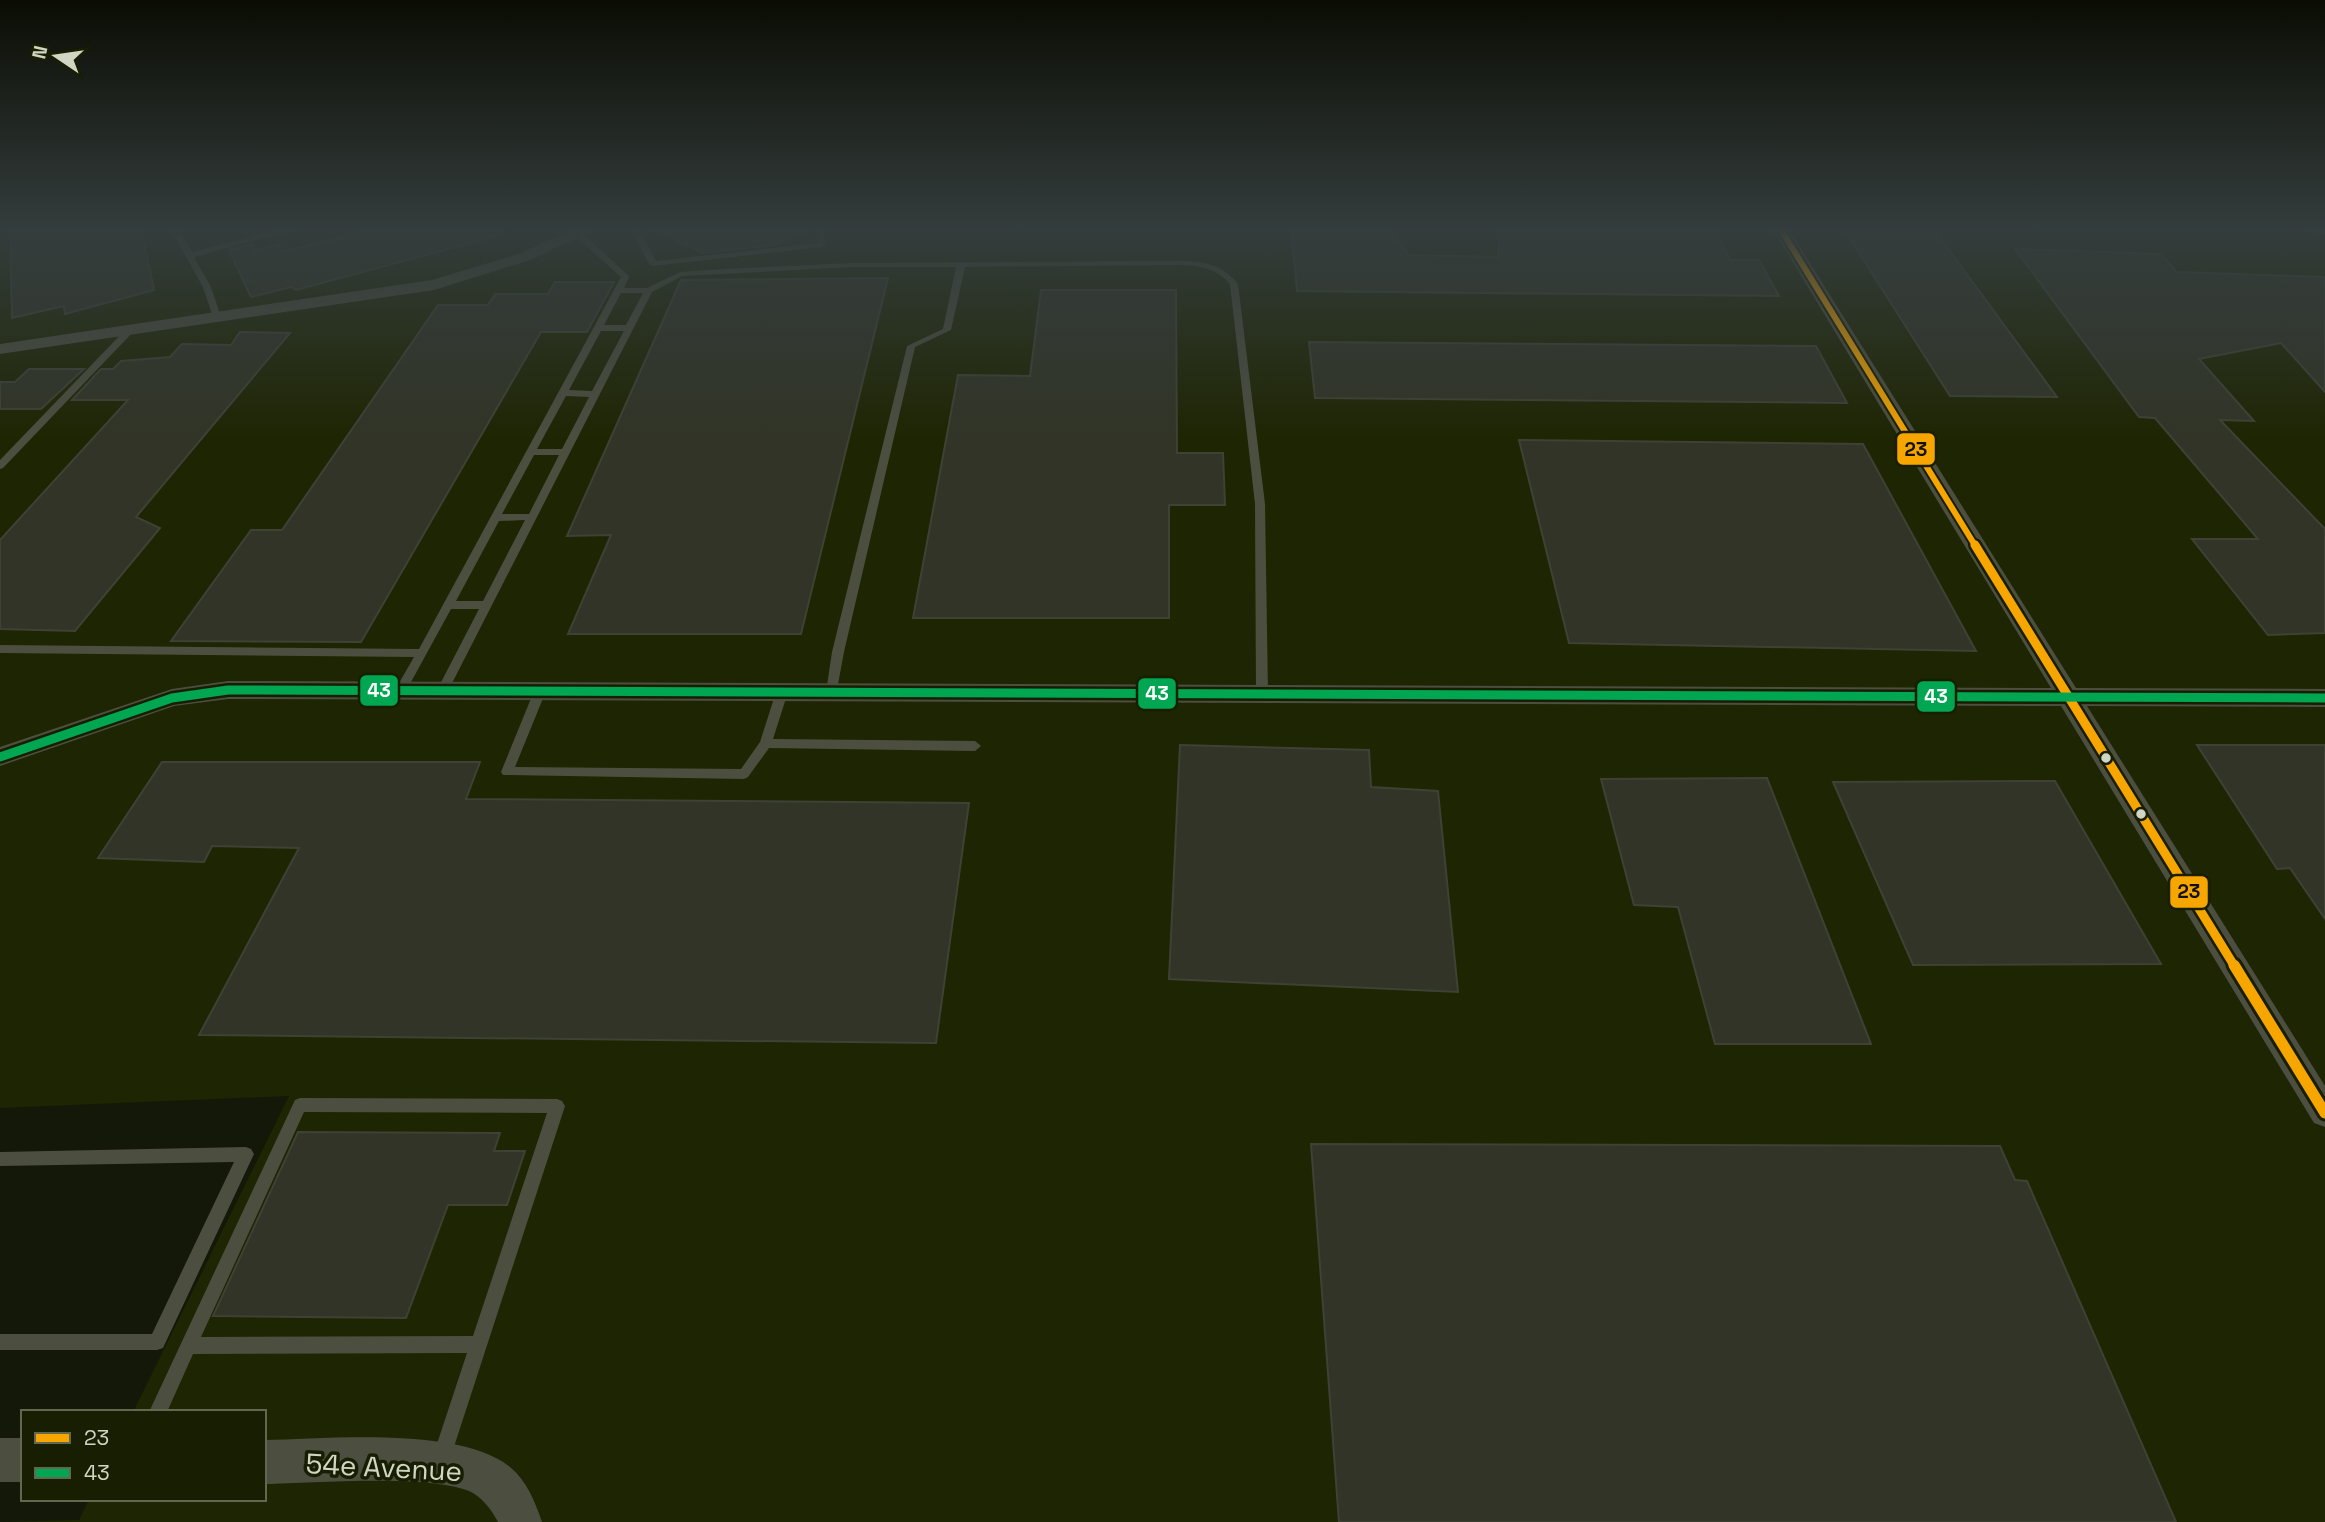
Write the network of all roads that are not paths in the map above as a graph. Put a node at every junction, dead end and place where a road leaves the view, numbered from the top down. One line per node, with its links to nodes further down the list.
1 (211, 299): 8 (lane)
2 (339, 299): 8 (street)
3 (613, 299): 9 (lane)
4 (644, 299): 10 (lane)
5 (954, 299): 28 (lane)
6 (1236, 299): 29 (lane)
7 (1823, 299): 30 (street)
8 (217, 317): 11 (street)
9 (598, 328): 10 (lane); 13 (lane)
10 (630, 328): 14 (lane)
11 (130, 330): 12 (street); 17 (lane)
12 (0, 349)
13 (563, 393): 14 (lane); 15 (lane)
14 (596, 394): 16 (lane)
15 (530, 452): 16 (lane); 19 (lane)
16 (566, 452): 18 (lane)
17 (0, 466)
18 (532, 517): 19 (lane); 21 (lane)
19 (495, 518): 20 (lane)
20 (448, 605): 21 (lane); 23 (lane)
21 (487, 605): 25 (lane)
22 (0, 649): 23 (lane)
23 (422, 653): 24 (lane)
24 (401, 690): 25 (street); 34 (street)
25 (443, 691): 26 (street)
26 (540, 691): 27 (street); 32 (lane)
27 (782, 692): 28 (street); 32 (lane)
28 (832, 692): 29 (street)
29 (1262, 693): 30 (street)
30 (2066, 696): 31 (street); 35 (street)
31 (2325, 698)
32 (766, 743): 33 (lane)
33 (975, 747)
34 (0, 757)
35 (2325, 1113)
36 (0, 1159): 37 (lane)
37 (0, 1342)
38 (480, 1344): 39 (lane); 39 (lane); 44 (lane)
39 (189, 1346): 40 (lane)
40 (159, 1410)
41 (0, 1460): 42 (street)
42 (21, 1460)
43 (266, 1462): 44 (street, 54e Avenue)
44 (438, 1466): 45 (street, 54e Avenue)
45 (520, 1522)

